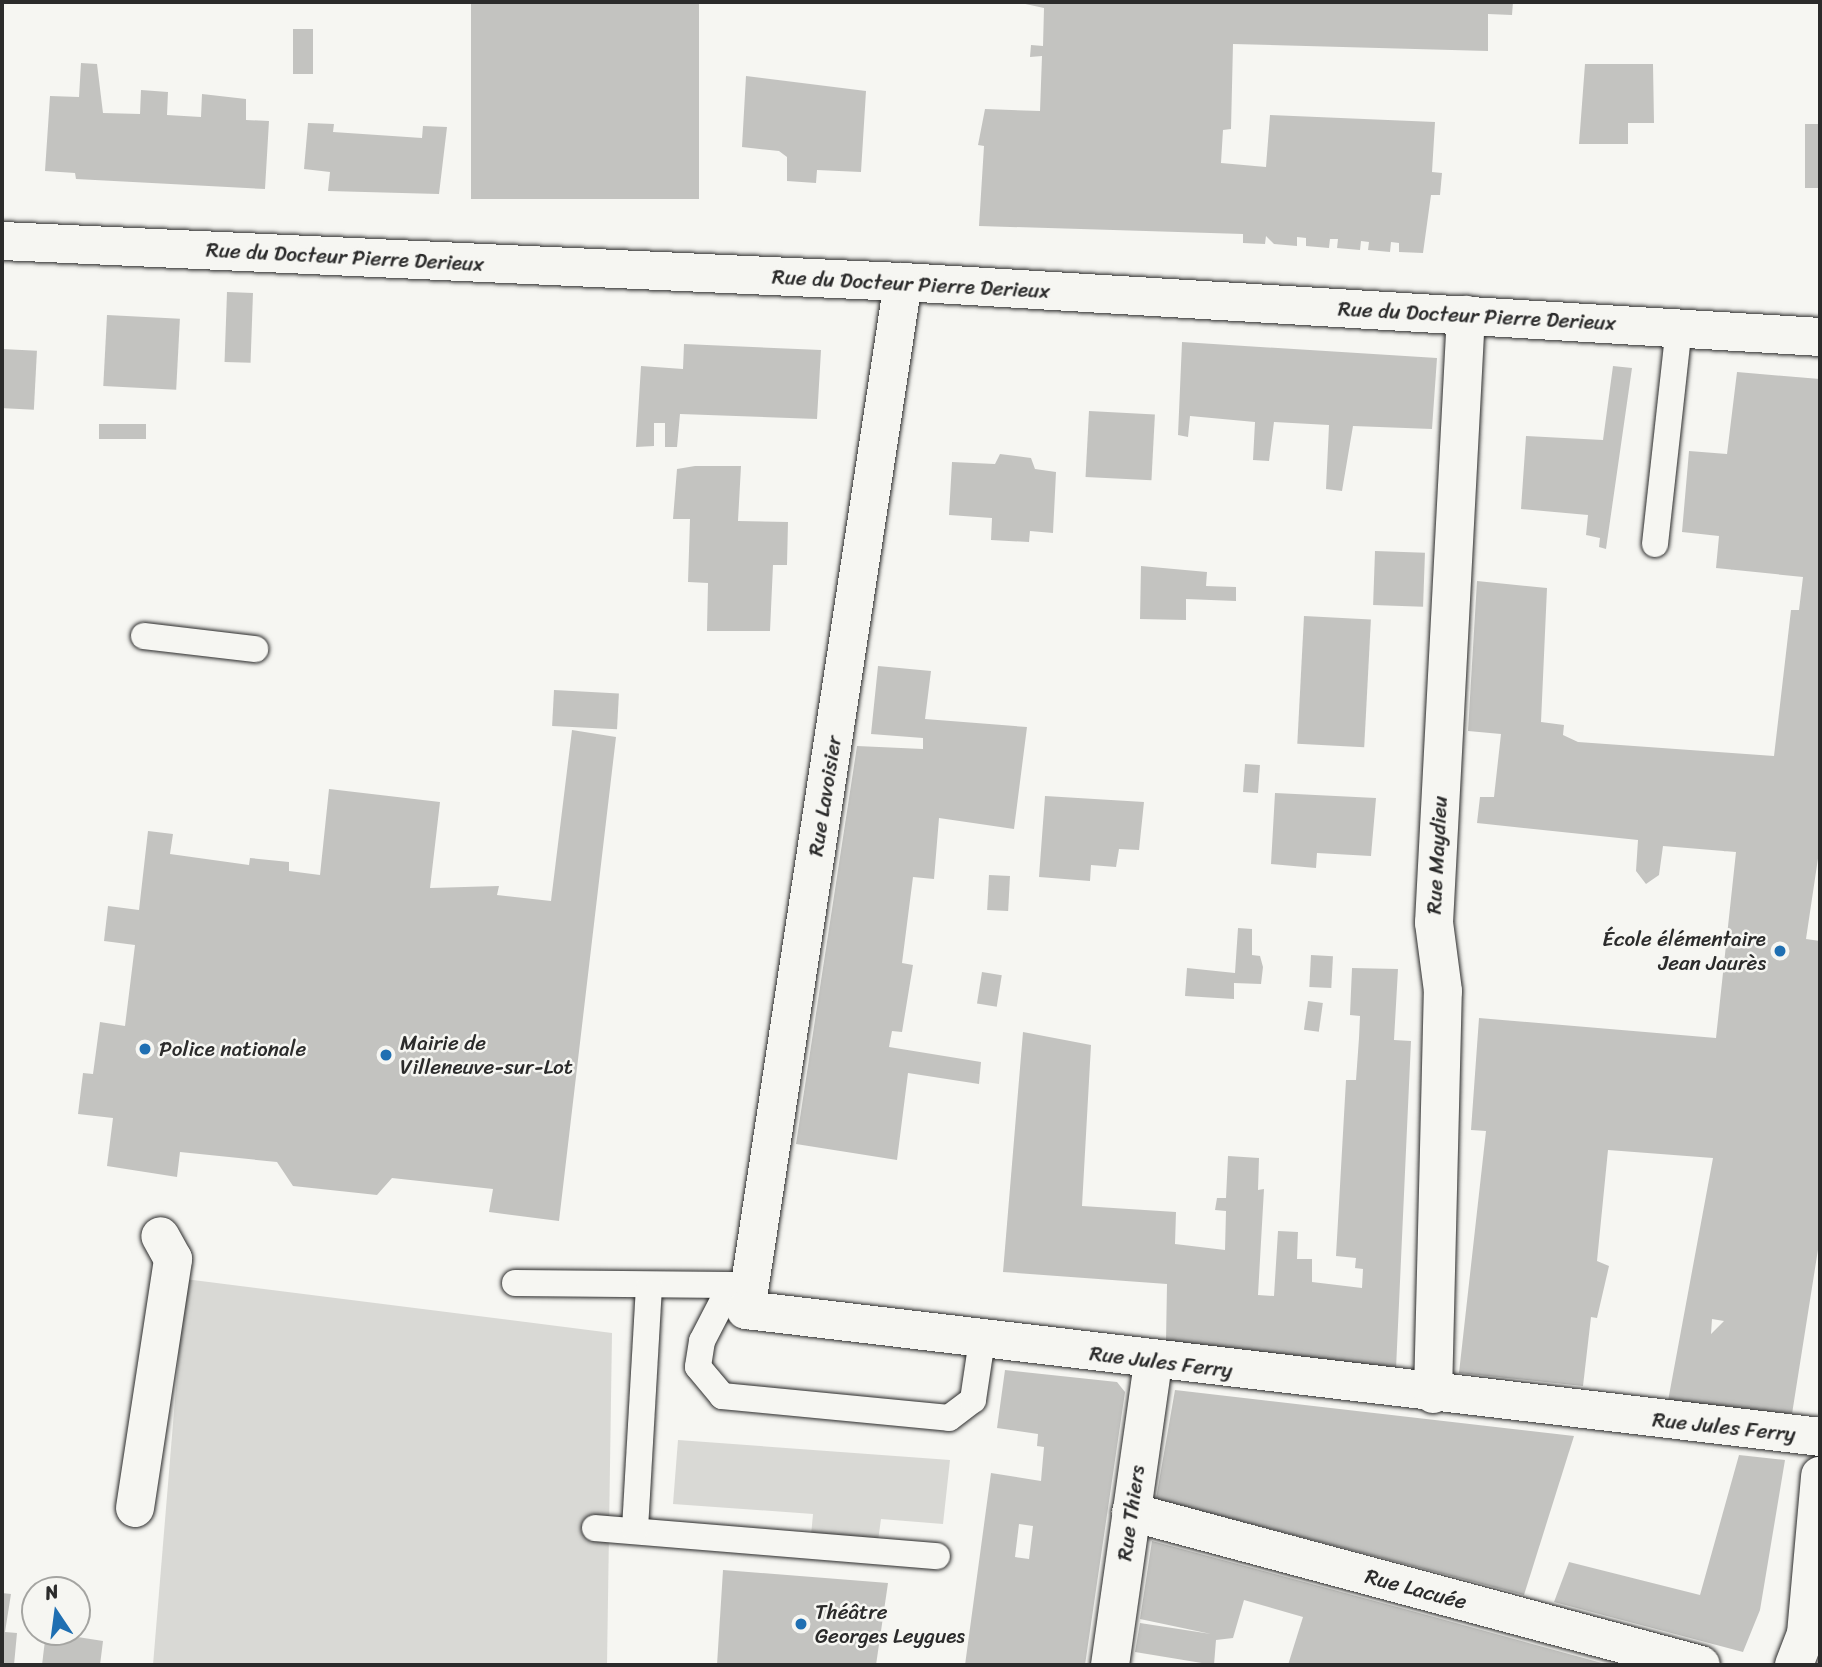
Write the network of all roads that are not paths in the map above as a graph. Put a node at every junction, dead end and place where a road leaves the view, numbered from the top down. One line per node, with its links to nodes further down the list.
1 (2, 241): 2 (street, Rue du Docteur Pierre Derieux)
2 (903, 282): 3 (street, Rue du Docteur Pierre Derieux); 12 (street, Rue Lavoisier)
3 (1465, 315): 4 (street, Rue du Docteur Pierre Derieux); 15 (street, Rue Maydieu)
4 (1679, 328): 5 (street, Rue du Docteur Pierre Derieux); 6 (lane)
5 (1820, 337)
6 (1656, 544)
7 (144, 636): 8 (lane)
8 (255, 649)
9 (160, 1236): 18 (street)
10 (515, 1283): 11 (lane, Rue Jules Ferry)
11 (649, 1286): 12 (lane, Rue Jules Ferry); 21 (lane)
12 (739, 1298): 13 (street, Rue Jules Ferry); 13 (lane)
13 (982, 1340): 14 (street, Rue Jules Ferry)
14 (1153, 1361): 15 (street, Rue Jules Ferry); 19 (street, Rue Thiers)
15 (1433, 1394): 16 (street, Rue Jules Ferry)
16 (1820, 1437)
17 (1820, 1476): 23 (street)
18 (135, 1508)
19 (1131, 1512): 24 (street, Rue Thiers); 25 (street, Rue Lacuée)
20 (595, 1528): 21 (lane)
21 (635, 1529): 22 (lane)
22 (937, 1556)
23 (1807, 1643)
24 (1110, 1665)
25 (1701, 1665)

